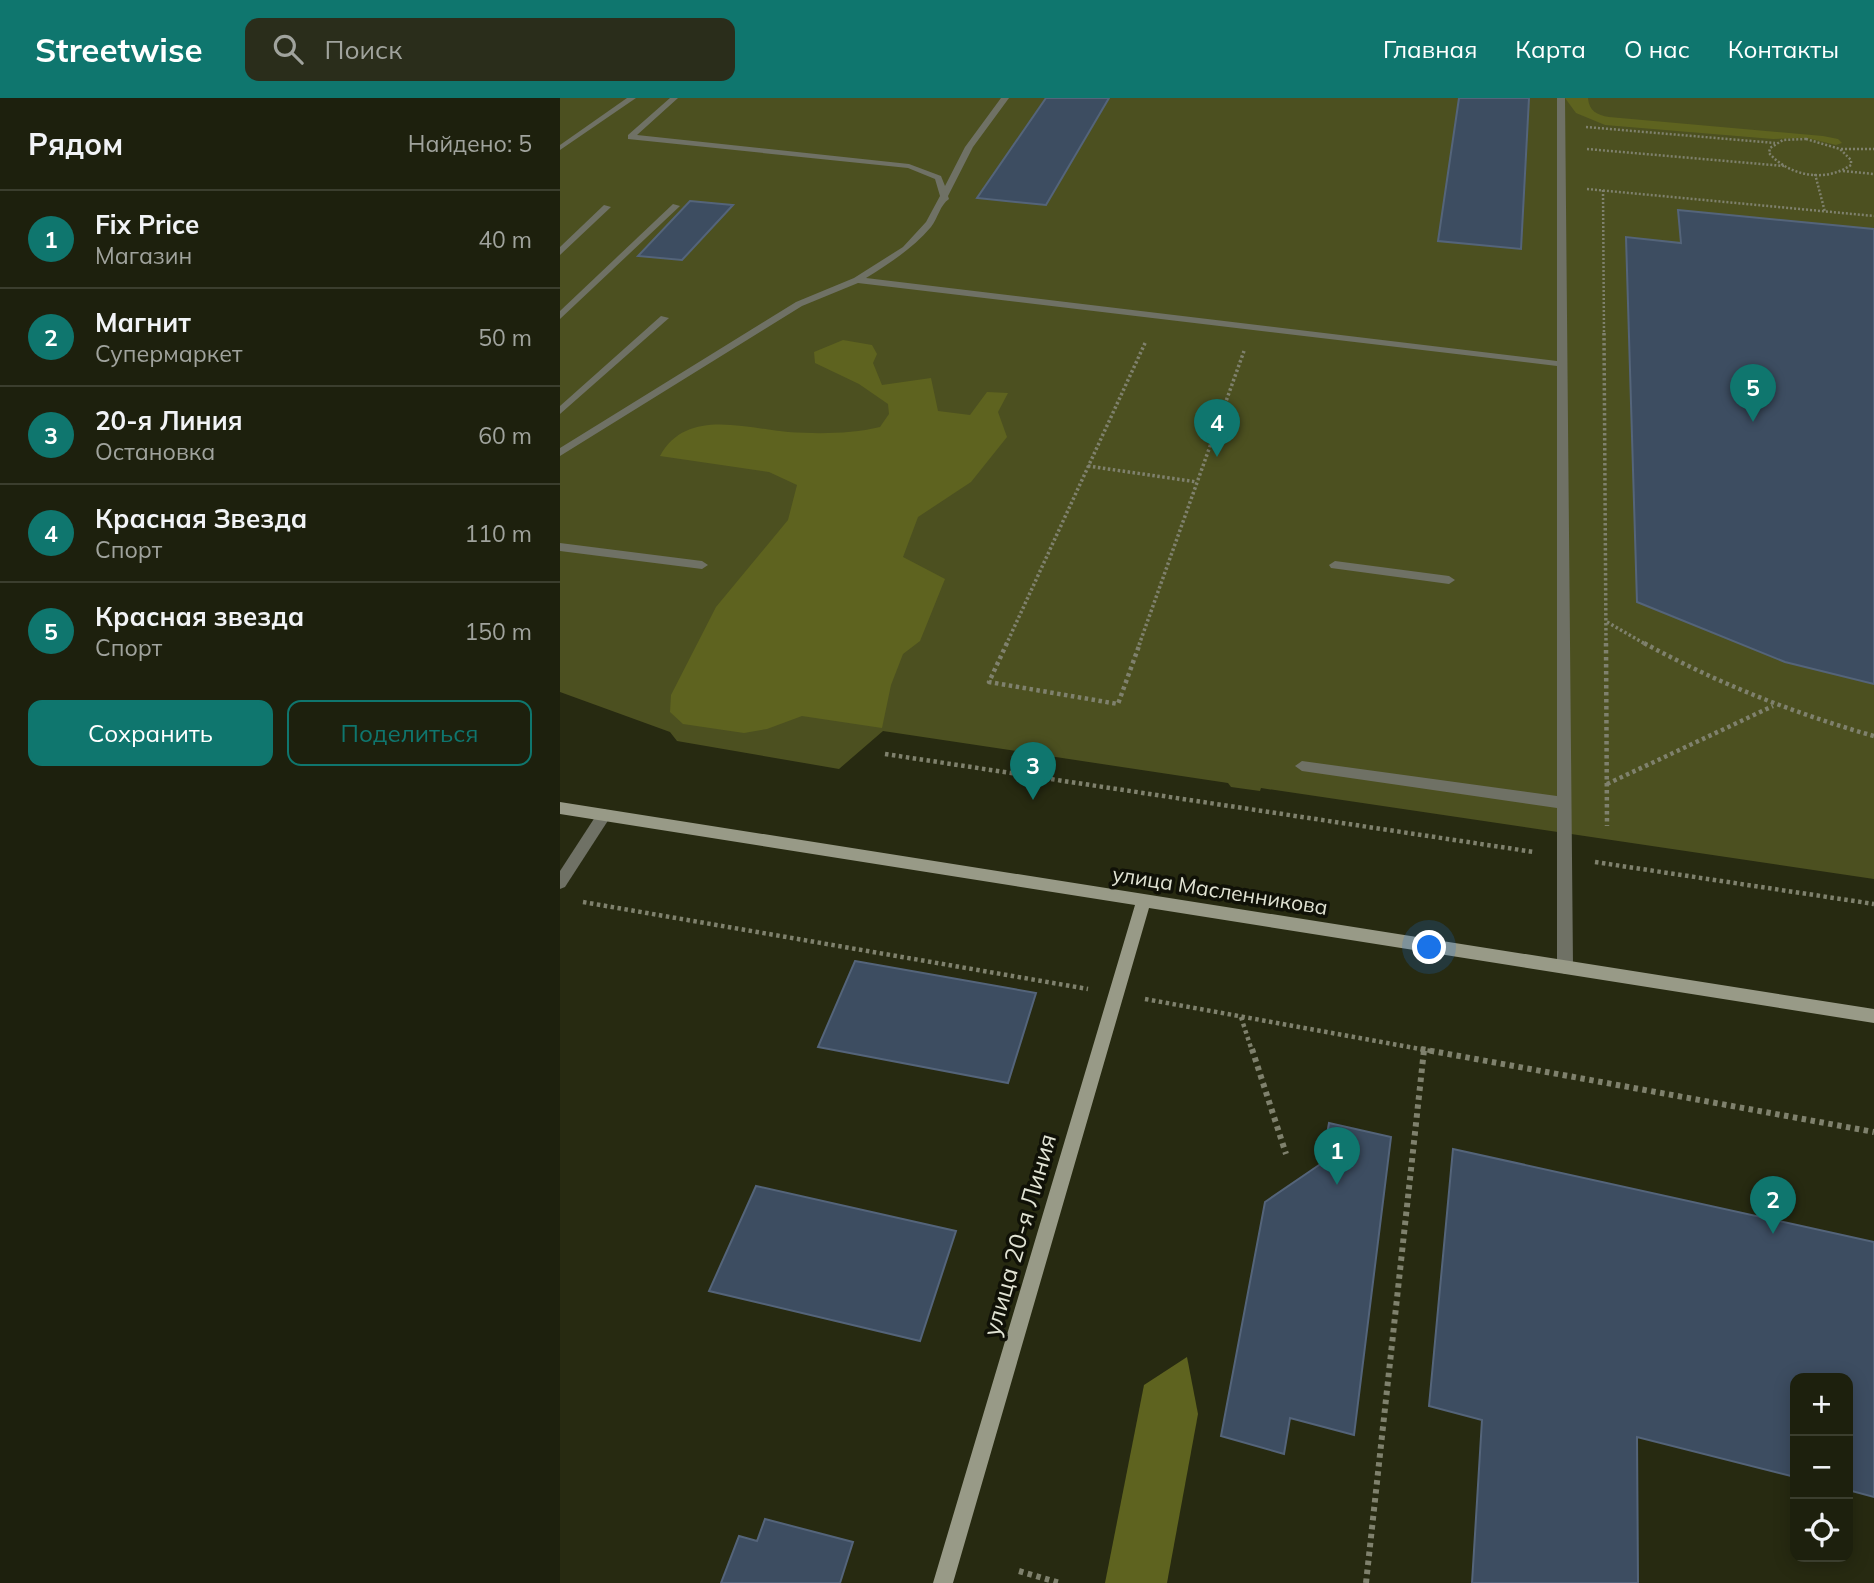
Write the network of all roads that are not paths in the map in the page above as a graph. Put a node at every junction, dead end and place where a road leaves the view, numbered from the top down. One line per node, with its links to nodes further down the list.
1 (632, 98): 5 (lane)
2 (674, 98): 6 (lane)
3 (1005, 98): 6 (lane)
4 (1561, 98): 13 (lane)
5 (560, 148)
6 (945, 199): 10 (lane)
7 (676, 206): 11 (lane)
8 (607, 207): 9 (lane)
9 (560, 252)
10 (857, 280): 13 (lane); 15 (lane)
11 (560, 316)
12 (664, 318): 14 (lane)
13 (1562, 364): 21 (lane)
14 (560, 411)
15 (560, 453)
16 (560, 547): 17 (lane)
17 (702, 565)
18 (1335, 565): 19 (lane)
19 (1449, 580)
20 (1302, 766): 21 (lane)
21 (1564, 803): 26 (lane)
22 (560, 808): 23 (main road, улица Масленникова)
23 (604, 814): 24 (lane); 25 (main road, улица Масленникова)
24 (560, 883)
25 (1144, 900): 26 (main road, улица Масленникова); 28 (main road, улица 20-я Линия)
26 (1564, 967): 27 (main road, улица Масленникова)
27 (1874, 1016)
28 (943, 1583)

